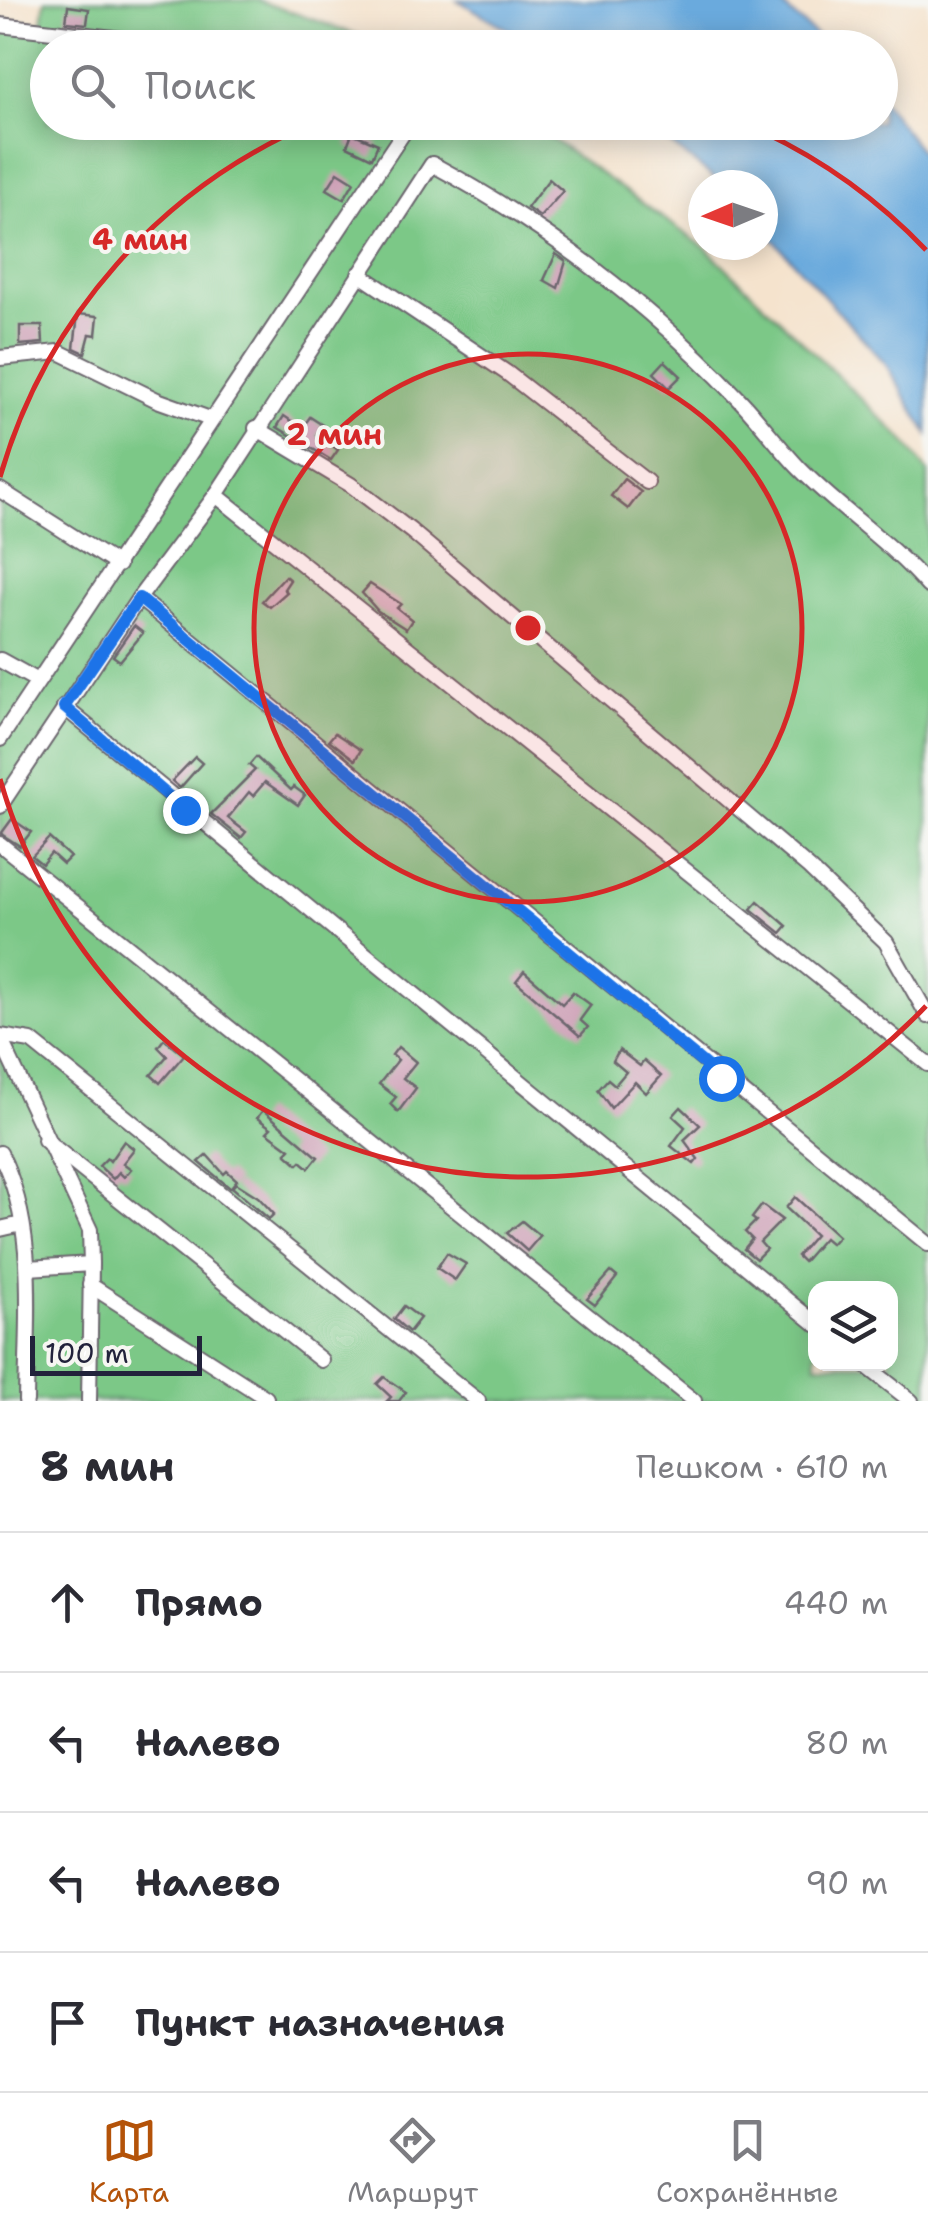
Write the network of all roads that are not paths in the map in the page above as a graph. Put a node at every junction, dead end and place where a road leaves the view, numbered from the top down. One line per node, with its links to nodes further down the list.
1 (0, 25): 2 (street)
2 (44, 30)
3 (392, 140): 6 (street)
4 (359, 274): 7 (street); 8 (street); 12 (street)
5 (0, 358): 6 (street)
6 (210, 419): 11 (street)
7 (256, 428): 10 (street); 20 (street)
8 (647, 482)
9 (0, 490): 11 (street)
10 (216, 495): 13 (street); 22 (street)
11 (118, 565): 15 (street)
12 (928, 586)
13 (139, 598): 16 (street); 27 (street)
14 (0, 660): 15 (street)
15 (38, 681): 17 (street)
16 (64, 707): 18 (street); 31 (street)
17 (0, 739)
18 (0, 806)
19 (0, 844): 38 (street)
20 (928, 1016)
21 (0, 1037): 23 (street); 37 (street)
22 (928, 1064)
23 (45, 1140): 28 (street); 32 (street)
24 (0, 1153): 25 (street)
25 (22, 1224): 26 (street); 29 (street)
26 (0, 1229)
27 (928, 1244)
28 (91, 1264): 29 (street); 30 (street)
29 (28, 1268): 35 (street)
30 (90, 1285): 34 (street); 36 (street)
31 (808, 1317)
32 (321, 1360)
33 (873, 1371): 39 (street)
34 (266, 1398)
35 (26, 1401)
36 (89, 1401)
37 (478, 1401)
38 (694, 1401)
39 (910, 1401)

